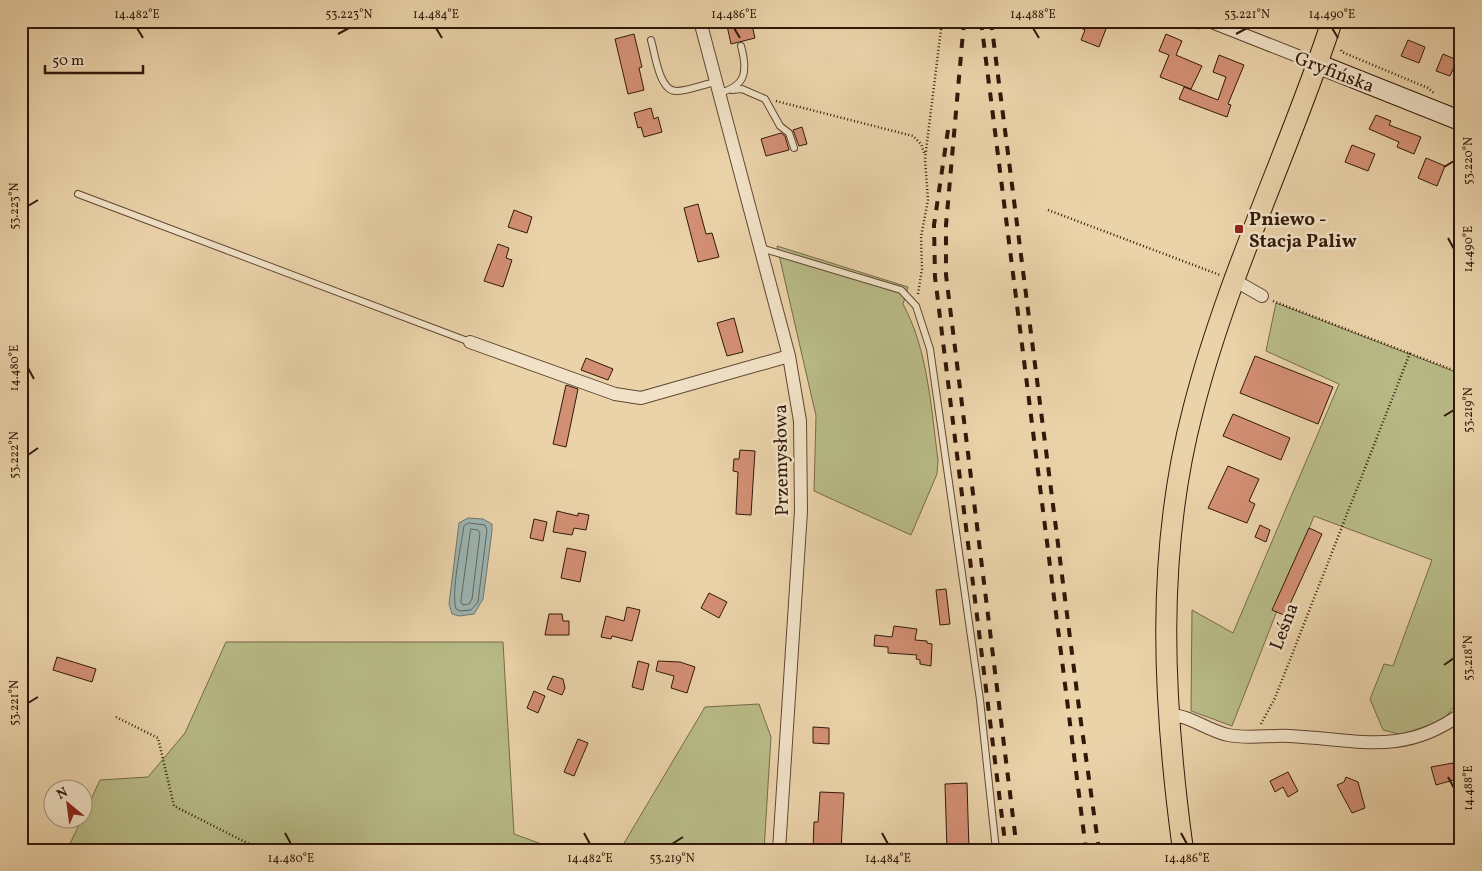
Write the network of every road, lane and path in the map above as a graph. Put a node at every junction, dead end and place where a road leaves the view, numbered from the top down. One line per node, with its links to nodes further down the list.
1 (700, 21): 10 (street, Przemysłowa)
2 (942, 21): 16 (path)
3 (1173, 21): 5 (path)
4 (1332, 21): 9 (main road)
5 (1206, 26): 9 (street, Gryfińska)
6 (651, 40): 10 (lane)
7 (1342, 44): 12 (path)
8 (741, 46): 11 (lane)
9 (1318, 64): 14 (main road, Gryfińska); 20 (main road)
10 (717, 87): 11 (lane); 19 (street, Przemysłowa)
11 (732, 90): 13 (lane)
12 (1437, 95)
13 (763, 98): 15 (lane); 16 (path)
14 (1461, 121)
15 (794, 148)
16 (925, 159): 22 (path)
17 (78, 194): 23 (lane)
18 (1048, 210): 20 (path)
19 (760, 248): 22 (lane); 25 (street, Przemysłowa)
20 (1234, 280): 21 (street); 28 (main road)
21 (1262, 296): 24 (path)
22 (916, 306): 33 (lane)
23 (470, 342): 25 (street)
24 (1410, 353): 26 (path); 30 (path, Leśna)
25 (789, 356): 32 (street, Przemysłowa)
26 (1461, 373)
27 (1461, 714): 30 (street)
28 (1168, 715): 30 (street); 34 (main road)
29 (116, 717): 31 (path)
30 (1254, 736)
31 (260, 850)
32 (779, 850)
33 (996, 850)
34 (1183, 850)

